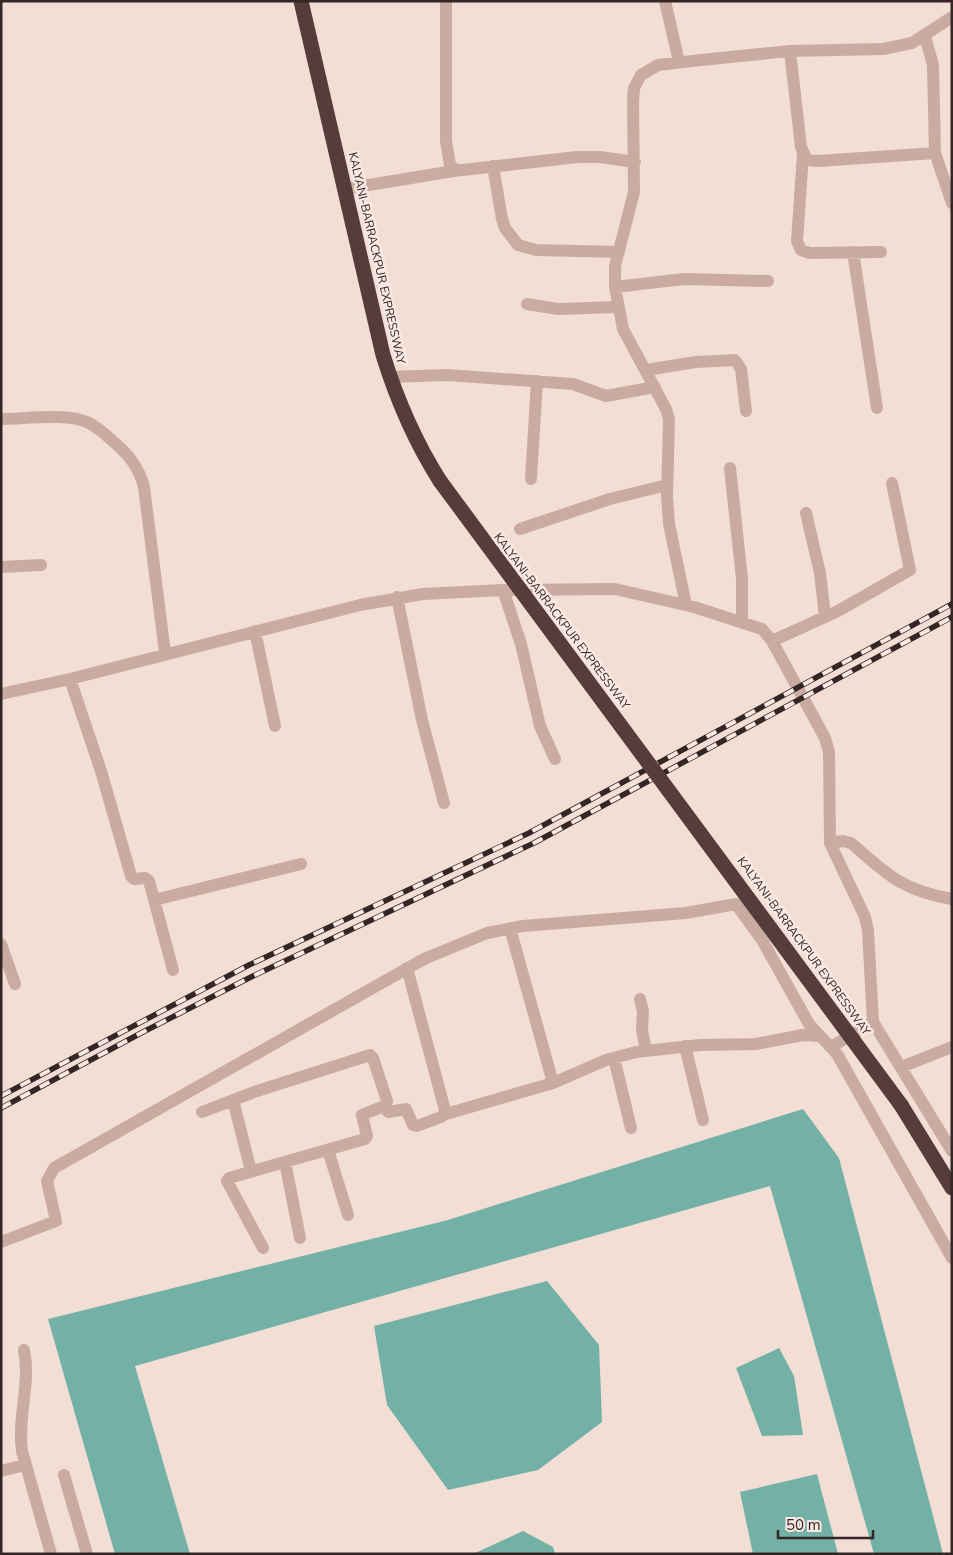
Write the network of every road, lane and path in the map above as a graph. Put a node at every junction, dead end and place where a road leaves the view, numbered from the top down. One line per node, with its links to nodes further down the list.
1 (301, 1): 13 (highway, KALYANI-BARRACKPUR EXPRESSWAY)
2 (446, 1): 12 (street)
3 (665, 1): 7 (street)
4 (952, 17): 5 (street)
5 (925, 36): 6 (street); 8 (street)
6 (790, 51): 7 (street); 9 (street)
7 (679, 62): 10 (street)
8 (935, 153): 9 (street); 14 (street)
9 (803, 154): 16 (street)
10 (634, 162): 11 (street); 15 (street)
11 (493, 166): 12 (street); 15 (street)
12 (463, 170): 13 (street)
13 (344, 189): 23 (highway, KALYANI-BARRACKPUR EXPRESSWAY)
14 (952, 203)
15 (619, 252): 19 (street)
16 (854, 252): 17 (street); 26 (street)
17 (880, 252)
18 (768, 281): 19 (street)
19 (615, 287): 21 (street)
20 (527, 304): 21 (street)
21 (618, 307): 22 (street)
22 (646, 370): 25 (street); 27 (street)
23 (390, 377): 24 (street); 79 (highway, KALYANI-BARRACKPUR EXPRESSWAY, bridge)
24 (537, 381): 25 (street); 30 (street)
25 (655, 387): 32 (street)
26 (878, 408)
27 (746, 411)
28 (1, 419): 44 (street)
29 (730, 468): 41 (street)
30 (531, 479)
31 (892, 483): 40 (street)
32 (667, 485): 34 (street); 39 (street)
33 (806, 512): 40 (street)
34 (520, 529)
35 (41, 565): 36 (street)
36 (1, 567)
37 (503, 590): 38 (street); 39 (street); 48 (street)
38 (396, 598): 42 (street); 49 (street)
39 (686, 605): 41 (street)
40 (825, 617): 43 (street)
41 (742, 623): 43 (street)
42 (255, 631): 44 (street); 47 (street)
43 (772, 641): 50 (street)
44 (165, 653): 45 (street)
45 (70, 679): 46 (street); 53 (street)
46 (1, 694)
47 (275, 726)
48 (555, 759)
49 (444, 803)
50 (830, 843): 52 (street); 60 (street)
51 (301, 864): 53 (street)
52 (952, 899)
53 (154, 900): 57 (street)
54 (510, 928): 56 (street); 61 (street); 68 (street)
55 (1, 944): 58 (street)
56 (407, 968): 72 (street); 82 (street)
57 (173, 970)
58 (15, 984)
59 (640, 999): 65 (street)
60 (873, 1022): 64 (street); 67 (street)
61 (818, 1036): 62 (street); 64 (street)
62 (684, 1046): 65 (street); 73 (street)
63 (952, 1046): 67 (street)
64 (831, 1047): 84 (street)
65 (646, 1050): 66 (street)
66 (614, 1058): 68 (street); 74 (street)
67 (901, 1067): 76 (street)
68 (553, 1083): 72 (street)
69 (233, 1100): 70 (street); 71 (street); 78 (street)
70 (385, 1106): 72 (street); 75 (street)
71 (202, 1112)
72 (445, 1113)
73 (703, 1120)
74 (632, 1128)
75 (328, 1150): 77 (street); 80 (street)
76 (952, 1151)
77 (285, 1162): 78 (street); 81 (street)
78 (251, 1172): 83 (street)
79 (952, 1188)
80 (348, 1215)
81 (300, 1238)
82 (1, 1242)
83 (263, 1248)
84 (952, 1258)
85 (24, 1350): 86 (street)
86 (25, 1465): 87 (street); 89 (street)
87 (1, 1471)
88 (64, 1475): 90 (street)
89 (51, 1554)
90 (87, 1554)

